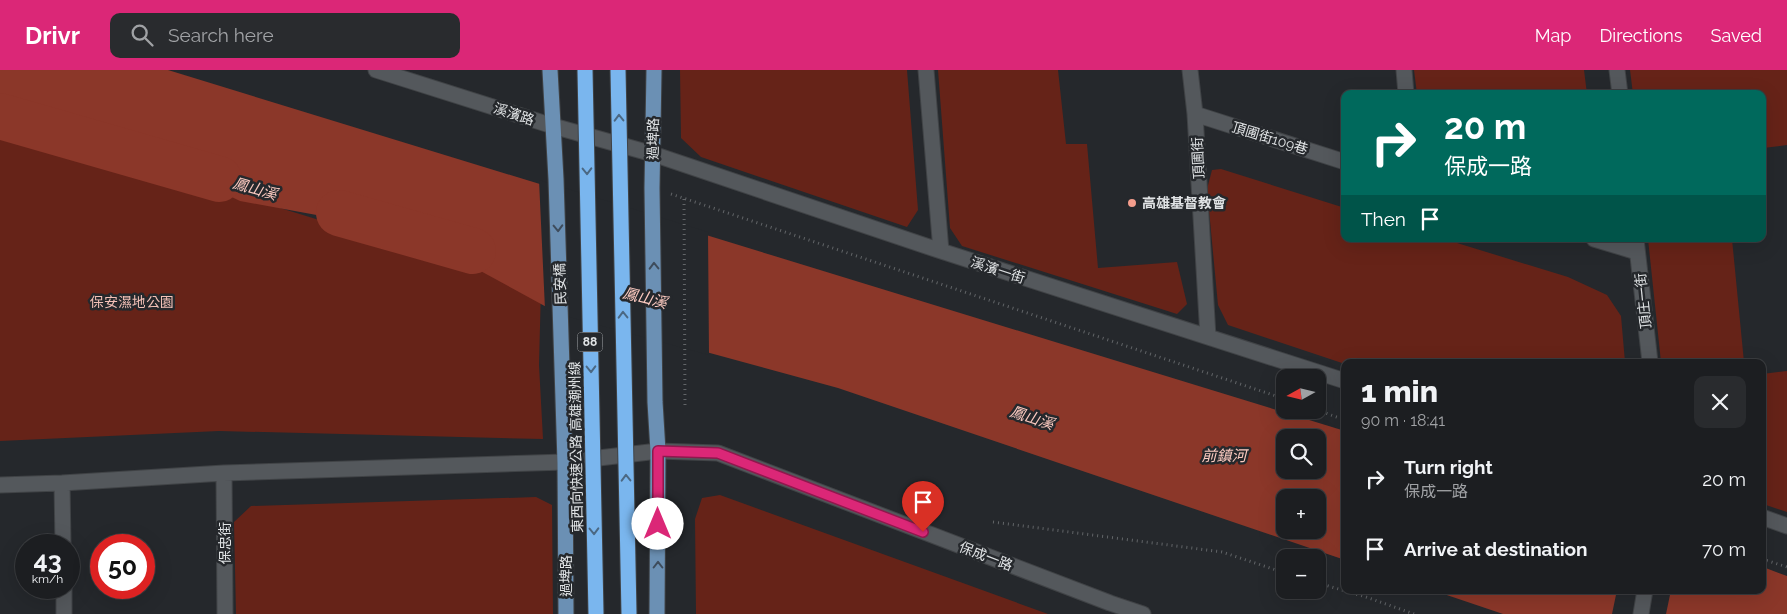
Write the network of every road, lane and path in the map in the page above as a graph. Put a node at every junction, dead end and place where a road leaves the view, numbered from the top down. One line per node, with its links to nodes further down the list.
1 (376, 70): 13 (street, 溪濱路)
2 (550, 70): 13 (main road)
3 (585, 70): 50 (highway, 東西向快速公路 高雄潮州線 / 88, one-way to 50, bridge)
4 (618, 70): 51 (highway, one-way to 4, bridge)
5 (654, 70): 14 (main road, 過埤路)
6 (926, 70): 20 (street)
7 (1190, 70): 12 (street, 頂圃街)
8 (1404, 70): 10 (street)
9 (1617, 70): 11 (street)
10 (1406, 90)
11 (1620, 90)
12 (1195, 114): 15 (street, 頂圃街109巷); 21 (street, 頂圃街)
13 (553, 126): 14 (street, 溪濱路); 24 (main road, 民安橋, one-way to 24)
14 (653, 154): 16 (main road, 過埤路); 20 (street, 溪濱一街)
15 (1341, 161)
16 (652, 188): 17 (path); 29 (main road, 過埤路, one-way to 16)
17 (684, 199): 25 (path); 26 (path)
18 (1616, 242): 19 (street)
19 (1637, 245): 22 (street, 頂庄一街)
20 (941, 252): 21 (street, 溪濱一街)
21 (1208, 337): 23 (street, 溪濱一街)
22 (1650, 359)
23 (1341, 380)
24 (563, 388): 30 (main road, 過埤路)
25 (1276, 397)
26 (685, 408)
27 (1326, 413): 28 (path)
28 (1341, 419)
29 (658, 451): 30 (street, 保成一路); 46 (street, 保成一路); 52 (main road, one-way to 29)
30 (565, 462): 31 (street, 保成一路); 49 (main road, 過埤路)
31 (224, 473): 32 (street, 保成一路); 48 (street, 保忠街)
32 (62, 483): 33 (street, 保成一路); 37 (street)
33 (0, 484)
34 (1766, 518): 36 (street)
35 (993, 522): 40 (path)
36 (1787, 526)
37 (63, 534)
38 (1766, 560): 39 (path)
39 (1787, 567)
40 (1276, 570)
41 (1326, 585): 42 (path)
42 (1341, 590)
43 (1356, 594): 54 (path)
44 (1644, 594): 55 (street)
45 (64, 599): 47 (street)
46 (1110, 609): 53 (street, 保成一路)
47 (64, 614)
48 (225, 614)
49 (566, 614)
50 (596, 614)
51 (629, 614)
52 (657, 614)
53 (1143, 614)
54 (1414, 614)
55 (1641, 614)

